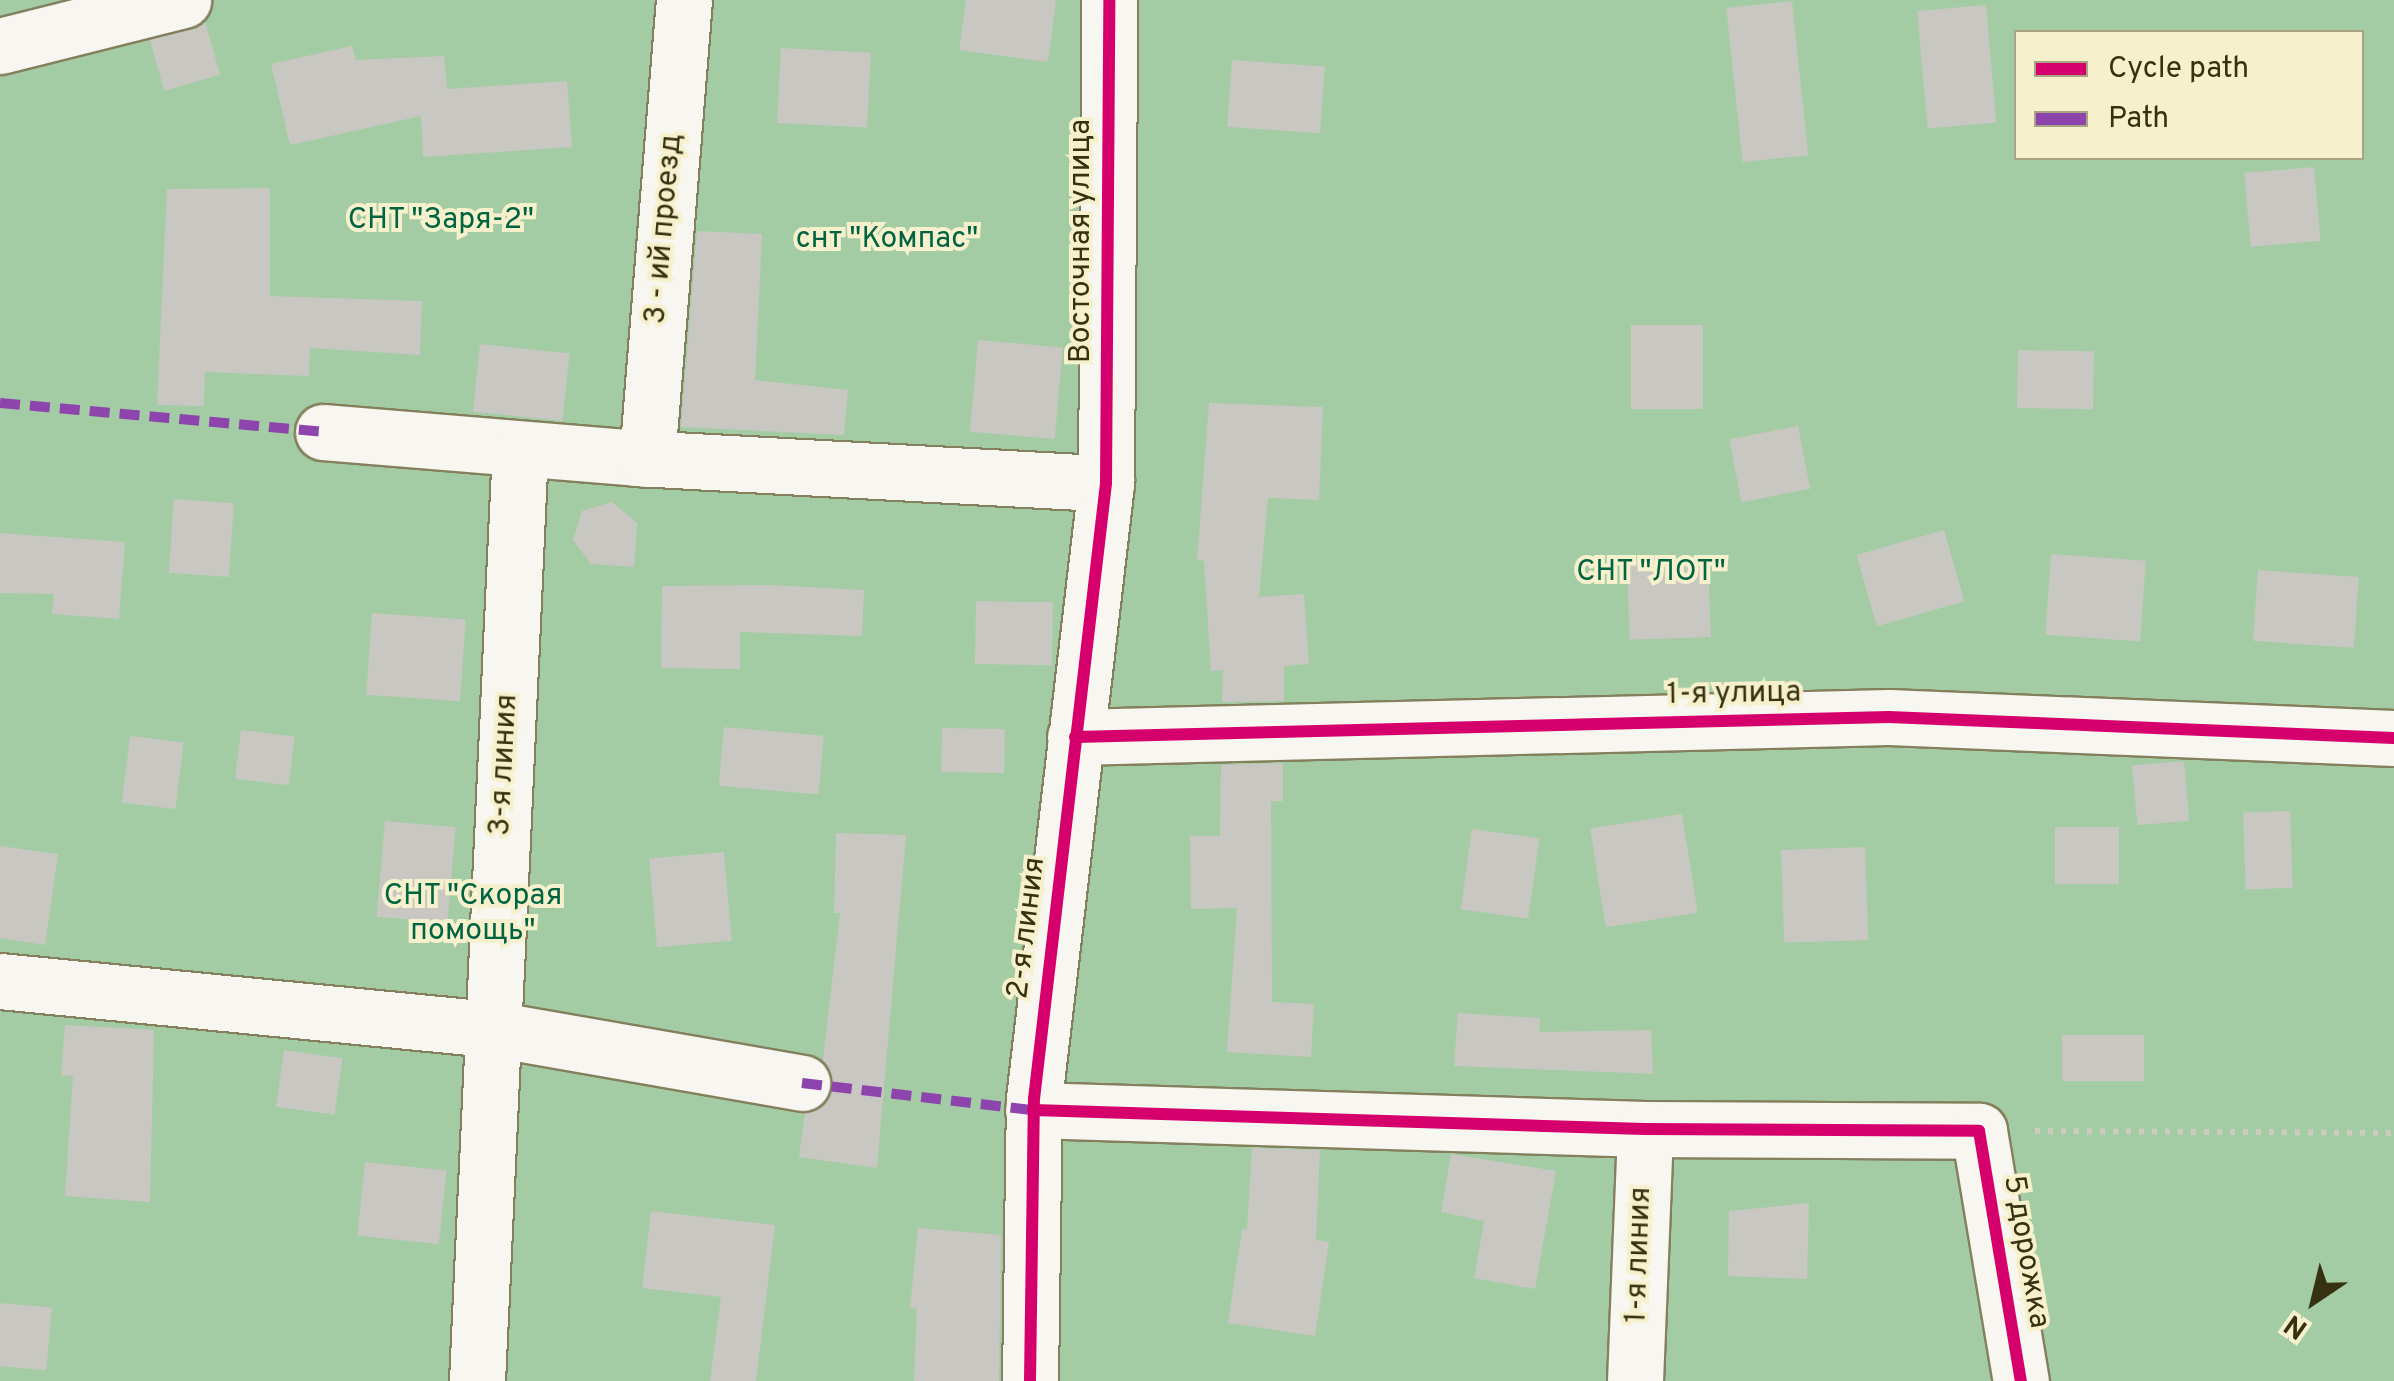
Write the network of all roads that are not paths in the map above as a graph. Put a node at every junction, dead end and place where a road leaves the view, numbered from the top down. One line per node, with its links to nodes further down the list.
1 (183, 0): 4 (street)
2 (684, 0): 7 (street, 3 - ий проезд)
3 (1109, 0): 8 (street, Восточная улица)
4 (0, 46)
5 (323, 432): 6 (street)
6 (520, 449): 7 (street); 12 (street, 3-я линия)
7 (648, 459): 8 (street)
8 (1106, 483): 9 (street, 2-я линия)
9 (1075, 737): 10 (street, 1-я улица); 14 (street, 2-я линия)
10 (2394, 738)
11 (0, 981): 12 (street)
12 (493, 1029): 13 (street); 16 (street, 3-я линия)
13 (802, 1083)
14 (1033, 1110): 15 (street); 17 (street, 2-я линия)
15 (1645, 1129): 18 (street, 1-я линия); 19 (street, 5 дорожка)
16 (477, 1381)
17 (1030, 1381)
18 (1635, 1381)
19 (2022, 1381)

